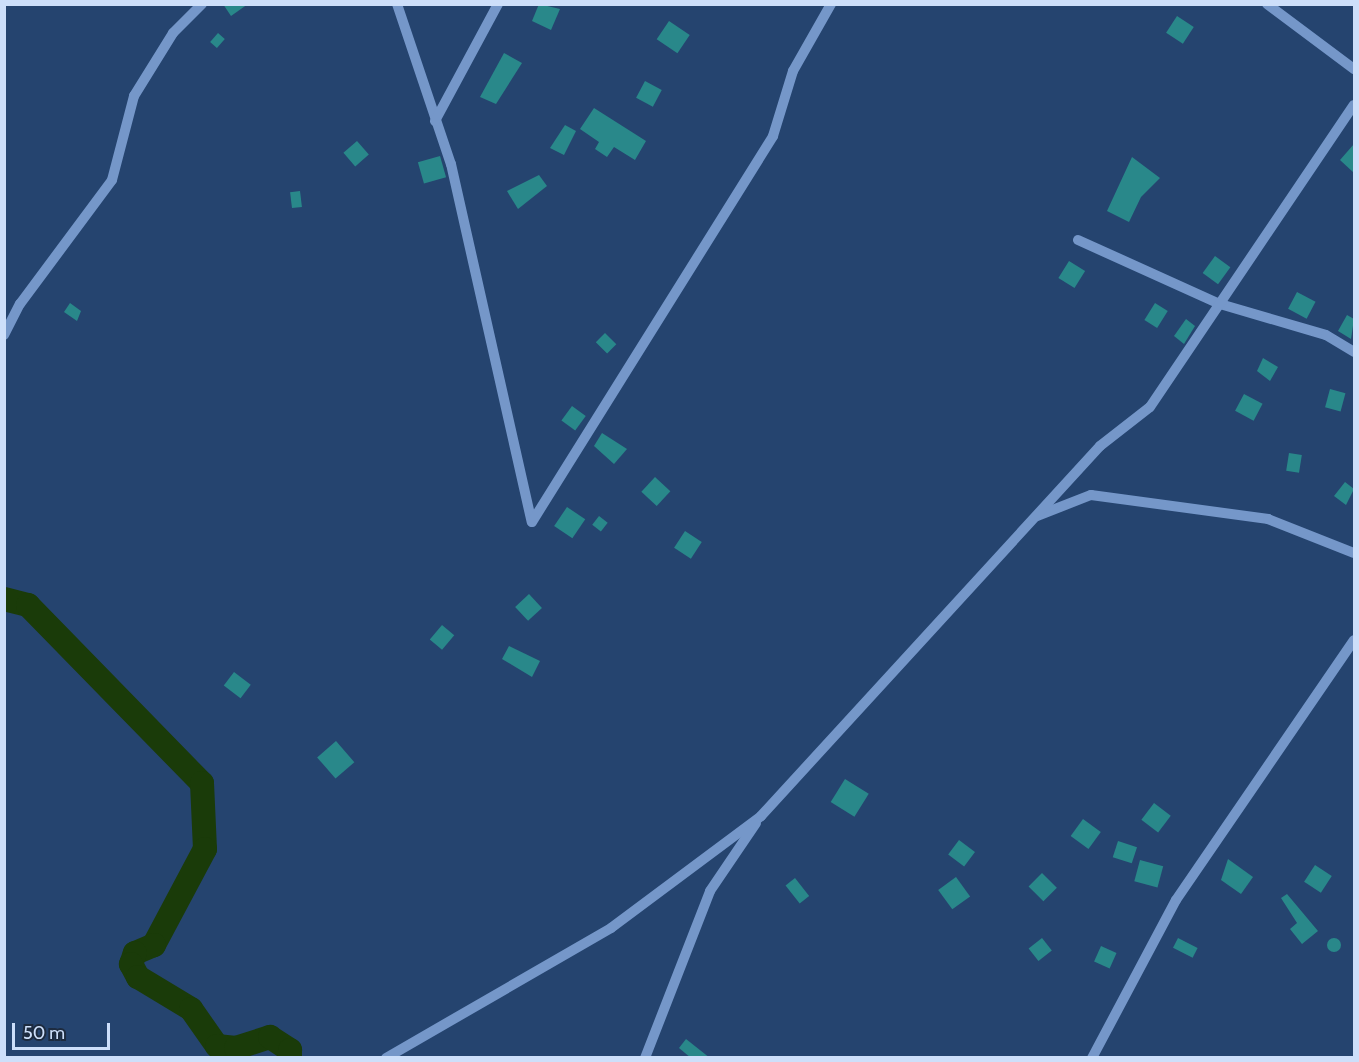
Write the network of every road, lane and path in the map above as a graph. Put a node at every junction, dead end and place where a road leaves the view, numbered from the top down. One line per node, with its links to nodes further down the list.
1 (202, 4): 11 (street)
2 (397, 4): 8 (street)
3 (498, 4): 8 (street)
4 (831, 4): 8 (street)
5 (1267, 4): 6 (street)
6 (1354, 69)
7 (1354, 105): 10 (street)
8 (435, 121)
9 (1078, 240): 10 (street)
10 (1220, 304): 12 (street); 13 (street)
11 (4, 335)
12 (1354, 352)
13 (1034, 517): 14 (street); 16 (street)
14 (1354, 553)
15 (1354, 640): 19 (street)
16 (761, 816): 17 (street); 18 (street)
17 (386, 1058)
18 (645, 1058)
19 (1092, 1058)

